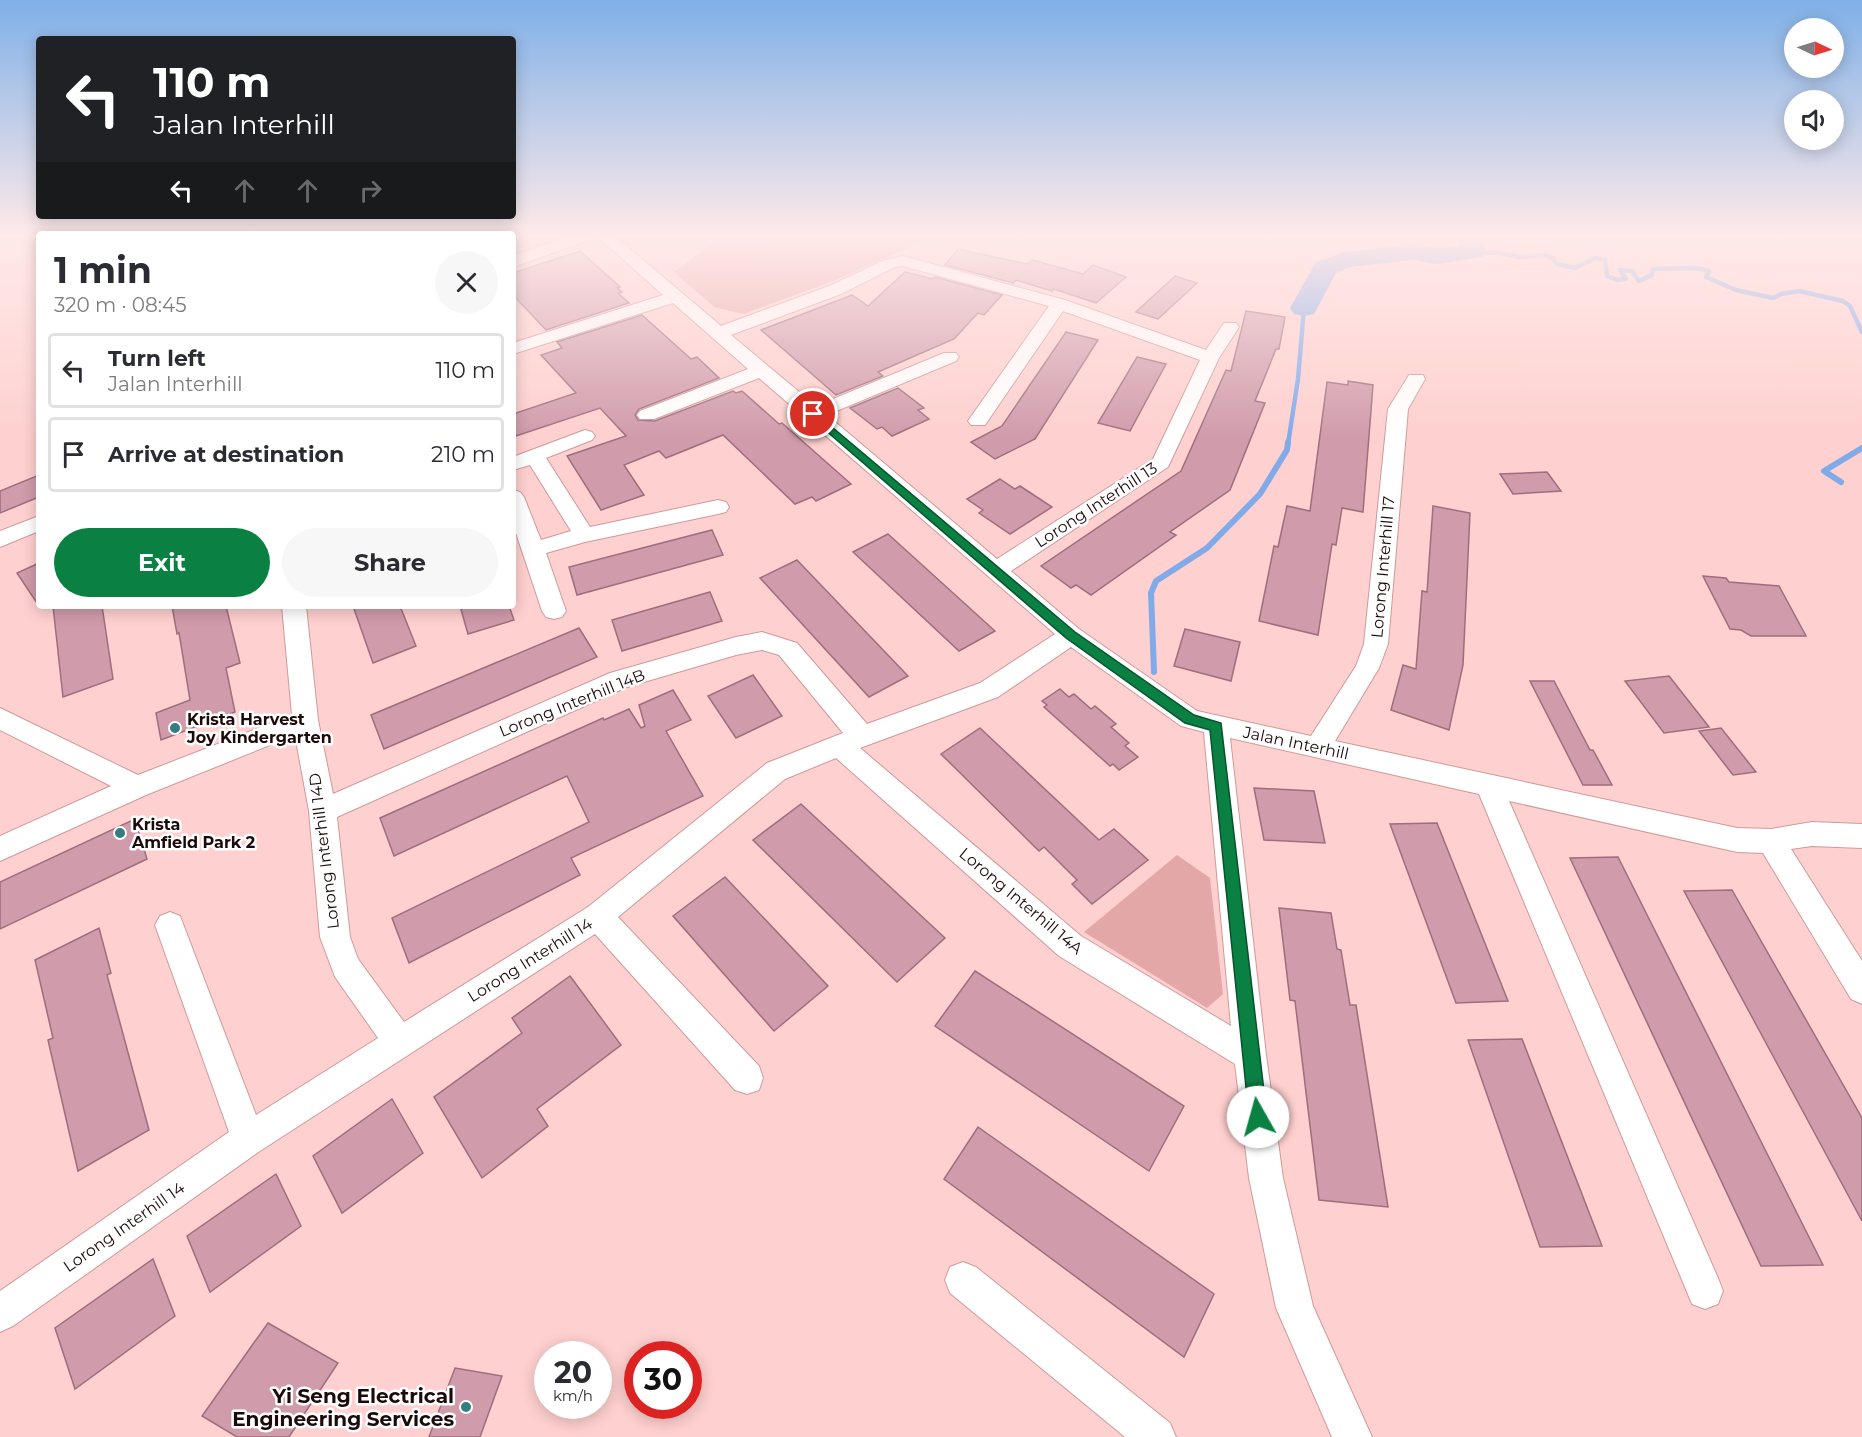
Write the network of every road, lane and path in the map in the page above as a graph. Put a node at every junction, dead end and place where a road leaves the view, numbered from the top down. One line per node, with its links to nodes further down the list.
1 (652, 304): 7 (street)
2 (686, 304): 6 (street, Jalan Interhill)
3 (797, 304): 6 (street)
4 (1059, 304): 9 (street); 14 (street)
5 (1230, 327): 9 (street, Lorong Interhill 13)
6 (719, 333): 10 (street, Jalan Interhill)
7 (516, 348)
8 (950, 357): 12 (street)
9 (1210, 358): 24 (street, Lorong Interhill 13)
10 (762, 370): 12 (street, Jalan Interhill); 13 (street)
11 (1416, 379): 32 (street, Lorong Interhill 17)
12 (813, 414): 24 (street, Jalan Interhill)
13 (647, 415)
14 (978, 421)
15 (585, 436): 16 (street)
16 (535, 456): 17 (street); 21 (street)
17 (516, 463)
18 (516, 505): 23 (street)
19 (718, 507): 21 (street)
20 (36, 524): 22 (street)
21 (584, 535): 23 (street)
22 (0, 540)
23 (534, 549): 26 (street)
24 (994, 571): 27 (street, Jalan Interhill)
25 (294, 609): 29 (street, Lorong Interhill 14D)
26 (554, 611)
27 (1071, 635): 30 (street, Jalan Interhill); 31 (street, Lorong Interhill 14)
28 (0, 718): 34 (street)
29 (305, 720): 34 (street); 35 (street, Lorong Interhill 14D)
30 (1216, 726): 32 (street, Jalan Interhill); 43 (street)
31 (851, 741): 35 (street, Lorong Interhill 14B); 39 (street, Lorong Interhill 14); 43 (street, Lorong Interhill 14A)
32 (1318, 747): 33 (street, Jalan Interhill)
33 (1489, 785): 37 (street, Jalan Interhill); 47 (street)
34 (137, 787): 38 (street)
35 (323, 811): 42 (street, Lorong Interhill 14D)
36 (1862, 836): 37 (street, Jalan Interhill)
37 (1771, 841): 41 (street)
38 (0, 849)
39 (598, 916): 42 (street, Lorong Interhill 14); 44 (street)
40 (170, 925): 45 (street)
41 (1862, 989)
42 (400, 1042): 45 (street, Lorong Interhill 14)
43 (1250, 1055): 50 (street)
44 (747, 1078)
45 (248, 1139): 48 (street, Lorong Interhill 14)
46 (963, 1280): 49 (street)
47 (1705, 1291)
48 (0, 1313)
49 (1156, 1437)
50 (1352, 1437)

